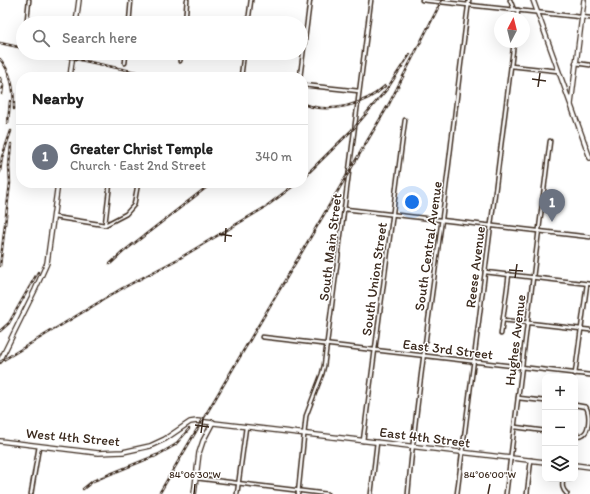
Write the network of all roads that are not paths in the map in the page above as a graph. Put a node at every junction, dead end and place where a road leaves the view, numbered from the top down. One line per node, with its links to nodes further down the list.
1 (29, 0): 16 (street)
2 (79, 0): 17 (street)
3 (132, 0): 18 (street)
4 (187, 0): 19 (street)
5 (251, 0): 20 (street)
6 (310, 0): 21 (street)
7 (371, 0): 38 (street, South Main Street)
8 (422, 0): 13 (street)
9 (469, 0): 13 (street, South Central Avenue)
10 (510, 0): 14 (street)
11 (533, 0): 15 (street)
12 (584, 0): 22 (street)
13 (469, 5): 14 (street); 49 (street, South Central Avenue)
14 (516, 10): 15 (street)
15 (537, 12): 22 (street); 33 (street)
16 (27, 16)
17 (77, 16)
18 (130, 16)
19 (185, 16)
20 (249, 16)
21 (308, 16)
22 (581, 17): 23 (street); 30 (street)
23 (590, 18)
24 (513, 48): 32 (street, Reese Avenue)
25 (72, 60): 34 (street)
26 (125, 60): 29 (street)
27 (243, 60): 35 (street)
28 (302, 60): 36 (street)
29 (124, 63)
30 (575, 63): 31 (street); 39 (street)
31 (590, 65)
32 (510, 66): 33 (street); 51 (street, Reese Avenue)
33 (558, 71): 39 (street)
34 (71, 72)
35 (242, 72)
36 (301, 72)
37 (308, 86): 38 (street)
38 (359, 91): 46 (street, South Main Street)
39 (571, 107): 42 (street)
40 (405, 120): 47 (street, South Union Street)
41 (550, 141): 52 (street, Hughes Avenue)
42 (590, 158)
43 (57, 188): 48 (street)
44 (109, 188): 50 (street)
45 (137, 188): 50 (street)
46 (345, 209): 47 (street); 64 (street, South Main Street)
47 (393, 214): 49 (street); 65 (street, South Union Street)
48 (54, 217): 50 (street); 67 (street)
49 (442, 220): 51 (street); 66 (street, South Central Avenue)
50 (105, 224)
51 (490, 225): 52 (street); 54 (street, Reese Avenue)
52 (539, 231): 53 (street); 56 (street, Hughes Avenue)
53 (590, 237)
54 (485, 272): 55 (street); 68 (street, Reese Avenue)
55 (509, 274): 56 (street); 58 (street)
56 (533, 277): 57 (street); 59 (street, Hughes Avenue)
57 (588, 284): 60 (street)
58 (503, 320): 59 (street); 62 (street)
59 (527, 322): 60 (street); 69 (street, Hughes Avenue)
60 (581, 329): 61 (street); 70 (street)
61 (590, 330)
62 (501, 334)
63 (262, 336): 64 (street, East 3rd Street)
64 (327, 345): 65 (street, East 3rd Street); 81 (street, South Main Street)
65 (374, 350): 66 (street, East 3rd Street); 84 (street, South Union Street)
66 (423, 356): 68 (street, East 3rd Street); 87 (street, South Central Avenue)
67 (0, 361)
68 (473, 362): 69 (street, East 3rd Street); 88 (street, Reese Avenue)
69 (522, 368): 70 (street, East 3rd Street); 73 (street, Hughes Avenue)
70 (575, 374)
71 (578, 374): 72 (street, East 3rd Street)
72 (590, 375)
73 (518, 398): 74 (street); 79 (street, Hughes Avenue)
74 (542, 401)
75 (578, 406): 76 (street)
76 (590, 421): 82 (street)
77 (213, 422): 78 (street, West 4th Street); 86 (street, West 4th Street); 94 (street)
78 (246, 426): 81 (street, West 4th Street); 96 (street)
79 (514, 428): 80 (street); 89 (street, Hughes Avenue)
80 (542, 431)
81 (303, 434): 84 (street, East 4th Street); 97 (street, South Main Street)
82 (578, 436)
83 (0, 441): 86 (street, West 4th Street)
84 (363, 441): 85 (street, East 4th Street)
85 (377, 442): 87 (street, East 4th Street); 102 (street)
86 (39, 446): 98 (street)
87 (412, 446): 88 (street, East 4th Street); 103 (street, South Central Avenue)
88 (462, 452): 89 (street, East 4th Street); 104 (street, Reese Avenue)
89 (510, 458): 90 (street, East 4th Street); 105 (street, Hughes Avenue)
90 (531, 460): 91 (street, East 4th Street); 106 (street)
91 (542, 462)
92 (578, 465): 93 (street)
93 (590, 467)
94 (196, 478): 96 (street); 99 (street)
95 (563, 482): 107 (street)
96 (238, 484): 97 (street); 100 (street)
97 (298, 492): 101 (street)
98 (31, 494)
99 (194, 494)
100 (237, 494)
101 (328, 494)
102 (371, 494)
103 (408, 494)
104 (457, 494)
105 (506, 494)
106 (526, 494)
107 (567, 494)

